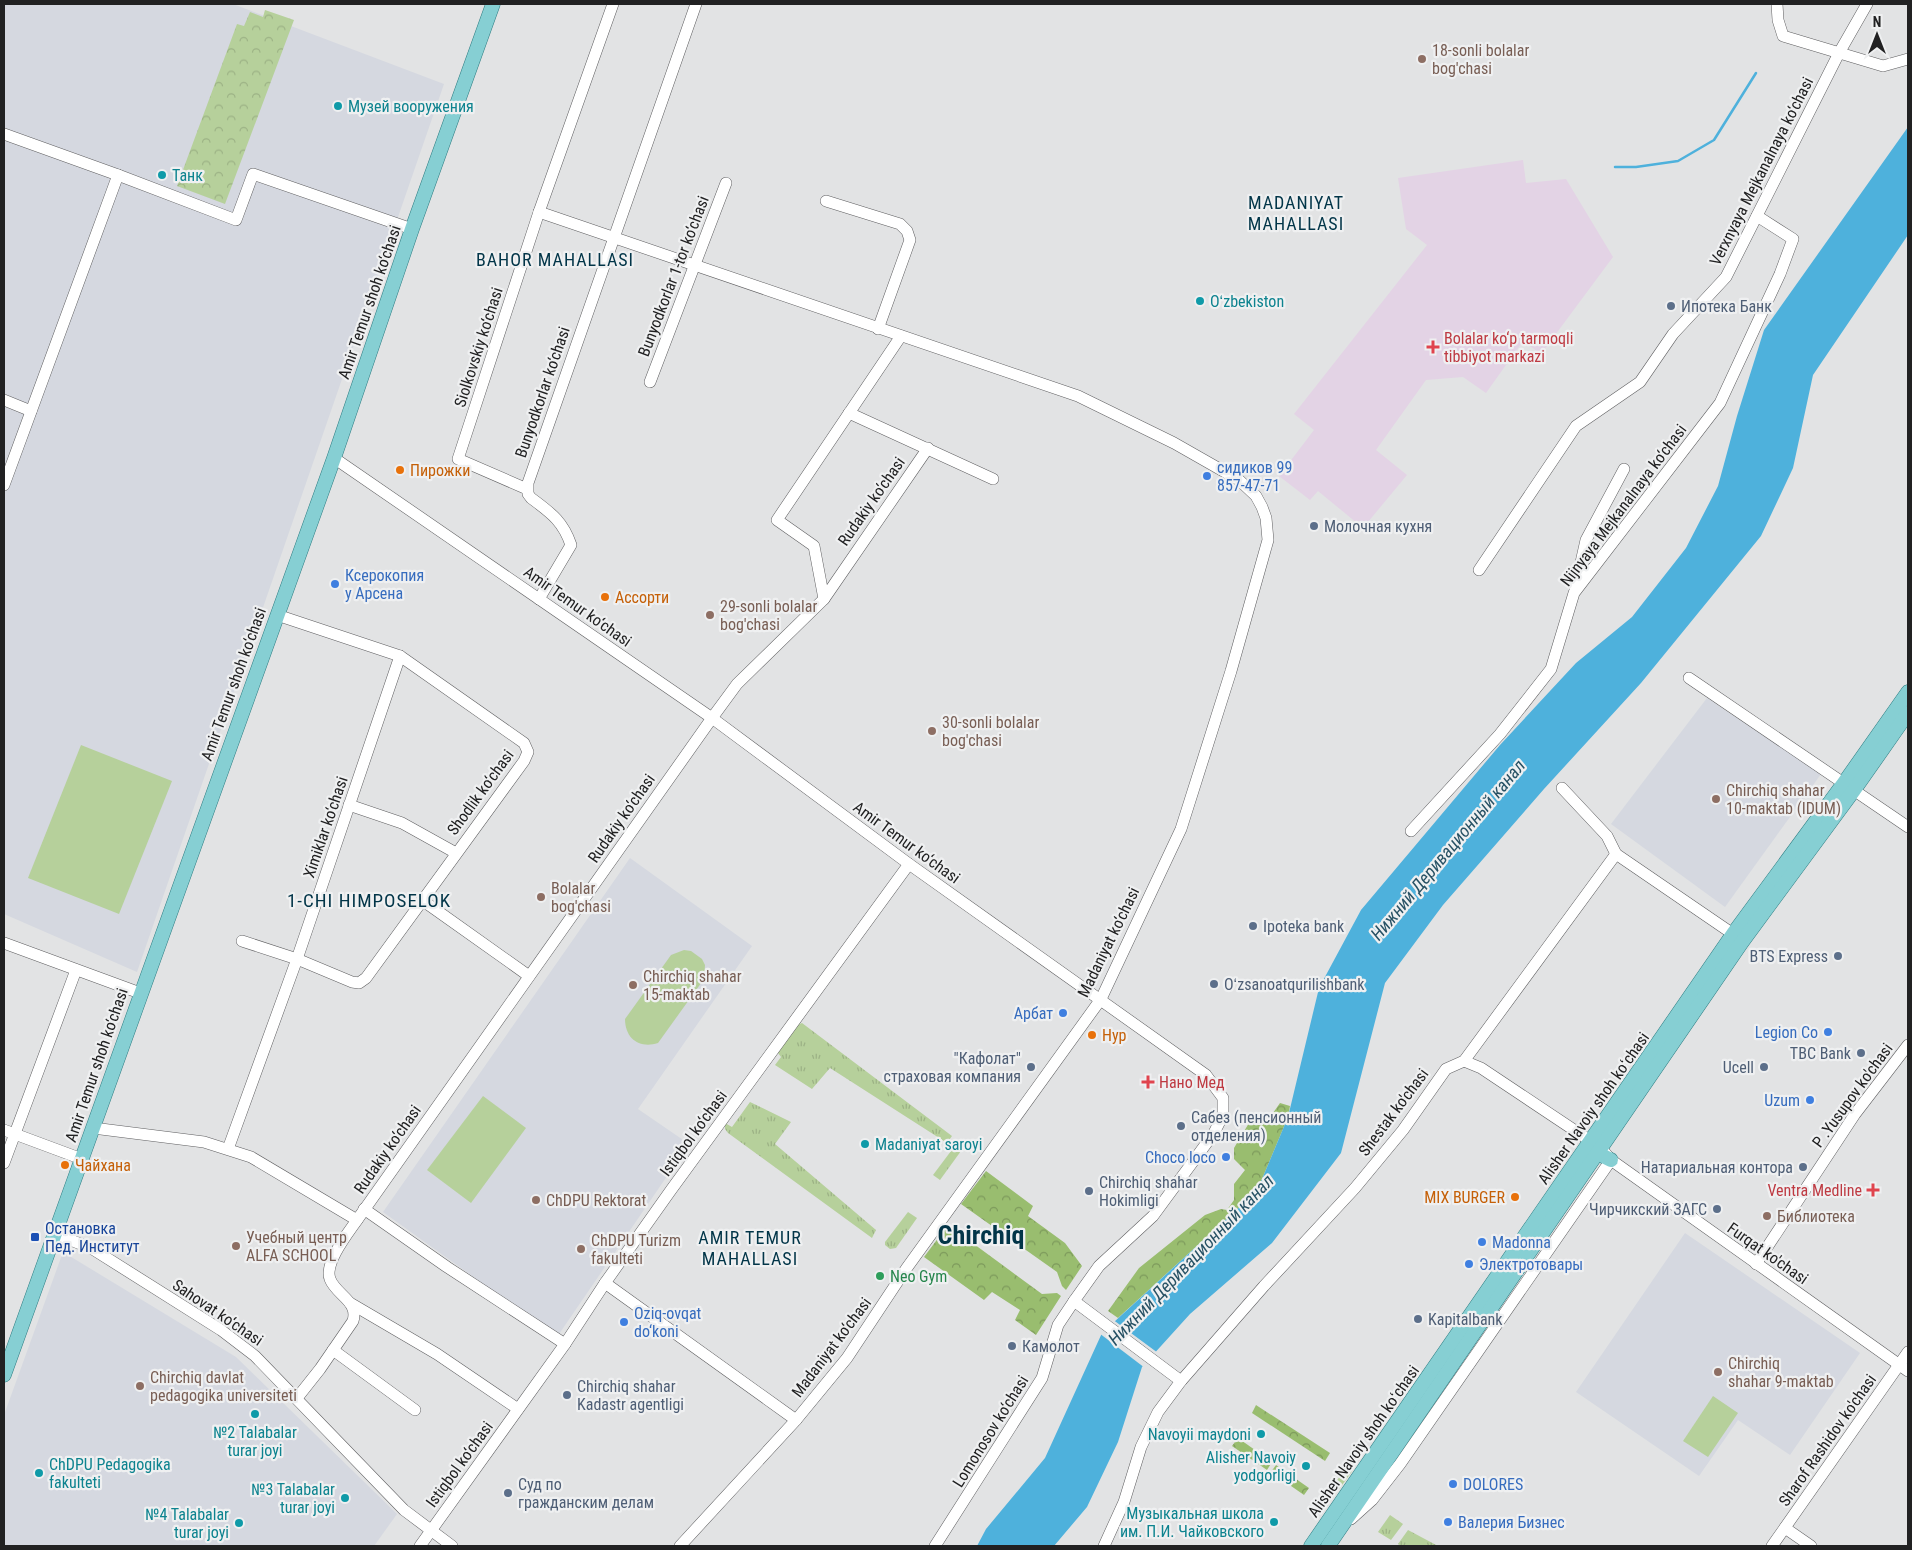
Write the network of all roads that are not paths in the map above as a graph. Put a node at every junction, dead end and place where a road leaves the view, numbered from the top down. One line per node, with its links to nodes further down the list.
1 (494, 4): 14 (main road, Amir Temur shoh ko‘chasi)
2 (613, 4): 12 (street, Siolkovskiy ko‘chasi)
3 (696, 4): 15 (street, Bunyodkorlar ko‘chasi)
4 (1777, 4): 6 (street)
5 (1867, 4): 6 (street, Verxnyaya Mejkanalnaya ko‘chasi)
6 (1839, 53): 7 (street); 13 (street, Verxnyaya Mejkanalnaya ko‘chasi)
7 (1908, 59)
8 (4, 134): 9 (street)
9 (118, 175): 14 (street); 21 (street)
10 (726, 182): 16 (street, Bunyodkorlar 1-tor ko‘chasi)
11 (826, 201): 17 (street)
12 (539, 212): 15 (street); 28 (street, Siolkovskiy ko‘chasi)
13 (1757, 216): 29 (street, Verxnyaya Mejkanalnaya ko‘chasi); 30 (street, Nijnyaya Mejkanalnaya ko‘chasi)
14 (412, 229): 24 (main road, Amir Temur shoh ko‘chasi)
15 (614, 237): 16 (street); 28 (street, Bunyodkorlar ko‘chasi)
16 (695, 265): 17 (street); 19 (street, Bunyodkorlar 1-tor ko‘chasi)
17 (878, 329): 18 (street)
18 (901, 336): 22 (street); 55 (street, Madaniyat ko‘chasi)
19 (650, 382)
20 (4, 400): 21 (street)
21 (31, 411): 27 (street)
22 (849, 413): 23 (street); 32 (street)
23 (928, 448): 26 (street); 32 (street, Rudakiy ko‘chasi)
24 (334, 458): 31 (street, Amir Temur ko‘chasi); 33 (main road, Amir Temur shoh ko‘chasi)
25 (1624, 469): 30 (street)
26 (993, 479)
27 (4, 484)
28 (527, 489): 31 (street)
29 (1479, 570)
30 (1574, 593): 43 (street, Nijnyaya Mejkanalnaya ko‘chasi)
31 (539, 599): 38 (street, Amir Temur ko‘chasi)
32 (824, 599): 38 (street, Rudakiy ko‘chasi)
33 (277, 615): 34 (street, Shodlik ko‘chasi); 54 (main road, Amir Temur shoh ko‘chasi)
34 (400, 656): 41 (street, Ximiklar ko‘chasi); 44 (street, Shodlik ko‘chasi)
35 (1689, 678): 39 (street)
36 (1908, 692): 39 (main road, Alisher Navoiy shoh koʻchasi)
37 (1908, 713): 39 (main road, Alisher Navoiy shoh koʻchasi)
38 (712, 718): 46 (street, Amir Temur ko‘chasi); 53 (street, Rudakiy ko‘chasi)
39 (1849, 787): 42 (street); 48 (main road, Alisher Navoiy shoh koʻchasi); 60 (main road, Alisher Navoiy shoh koʻchasi)
40 (1562, 788): 45 (street)
41 (349, 805): 44 (street); 51 (street, Ximiklar ko‘chasi)
42 (1908, 827)
43 (1411, 831)
44 (456, 853): 47 (street, Shodlik ko‘chasi)
45 (1616, 854): 48 (street); 57 (street, Shestak ko'chasi)
46 (909, 864): 55 (street, Amir Temur ko‘chasi); 69 (street, Istiqbol ko‘chasi)
47 (422, 900): 51 (street, Shodlik ko‘chasi); 53 (street)
48 (1733, 934): 60 (main road, Alisher Navoiy shoh koʻchasi)
49 (242, 941): 51 (street, Shodlik ko‘chasi)
50 (4, 943): 52 (street)
51 (297, 960): 61 (street, Ximiklar ko‘chasi)
52 (76, 970): 54 (street); 59 (street)
53 (529, 976): 65 (street, Rudakiy ko‘chasi)
54 (140, 993): 58 (main road, Amir Temur shoh ko‘chasi)
55 (1101, 999): 70 (street, Amir Temur ko‘chasi); 82 (street, Madaniyat ko‘chasi)
56 (1908, 1045): 68 (street, P .Yusupov ko'chasi)
57 (1464, 1061): 60 (street); 78 (street, Shestak ko'chasi)
58 (93, 1128): 61 (street); 62 (main road, Amir Temur shoh ko‘chasi)
59 (9, 1132): 62 (street); 64 (street)
60 (1596, 1148): 63 (main road); 83 (main road, Alisher Navoiy shoh koʻchasi); 91 (main road, Alisher Navoiy shoh koʻchasi)
61 (228, 1149): 66 (street)
62 (82, 1158): 67 (main road, Amir Temur shoh ko‘chasi)
63 (1611, 1160): 68 (street, Furqat ko'chasi); 83 (street, Alisher Navoiy shoh koʻchasi)
64 (4, 1163)
65 (364, 1209): 66 (street, Rudakiy ko‘chasi); 72 (street)
66 (356, 1220): 71 (street, Rudakiy ko‘chasi)
67 (55, 1234): 74 (main road, Amir Temur shoh ko‘chasi); 79 (street, Sahovat ko‘chasi)
68 (1756, 1264): 76 (street, Furqat ko'chasi)
69 (605, 1283): 72 (street, Istiqbol ko‘chasi); 82 (street)
70 (1074, 1301): 78 (street); 89 (street, Lomonosov ko‘chasi)
71 (350, 1302): 73 (street); 80 (street, Rudakiy ko‘chasi)
72 (565, 1344): 80 (street, Istiqbol ko‘chasi)
73 (333, 1350): 79 (street); 81 (street)
74 (8, 1351): 77 (main road, Amir Temur shoh ko‘chasi)
75 (1908, 1352): 76 (street, Sharof Rashidov ko'chasi)
76 (1904, 1368): 84 (street, Sharof Rashidov ko'chasi)
77 (4, 1375)
78 (1181, 1381): 90 (street, Shestak ko'chasi)
79 (297, 1398): 85 (street, Sahovat ko‘chasi)
80 (518, 1409): 85 (street, Istiqbol ko‘chasi)
81 (415, 1410)
82 (796, 1420): 88 (street, Madaniyat ko‘chasi)
83 (1345, 1524): 92 (main road, Alisher Navoiy shoh koʻchasi)
84 (1785, 1528): 93 (street, Sharof Rashidov ko'chasi); 94 (street)
85 (430, 1531): 86 (street, Istiqbol ko‘chasi); 87 (street, Sahovat ko‘chasi)
86 (420, 1546)
87 (452, 1546)
88 (680, 1546)
89 (935, 1546)
90 (1104, 1546)
91 (1311, 1546)
92 (1328, 1546)
93 (1772, 1546)
94 (1812, 1546)

